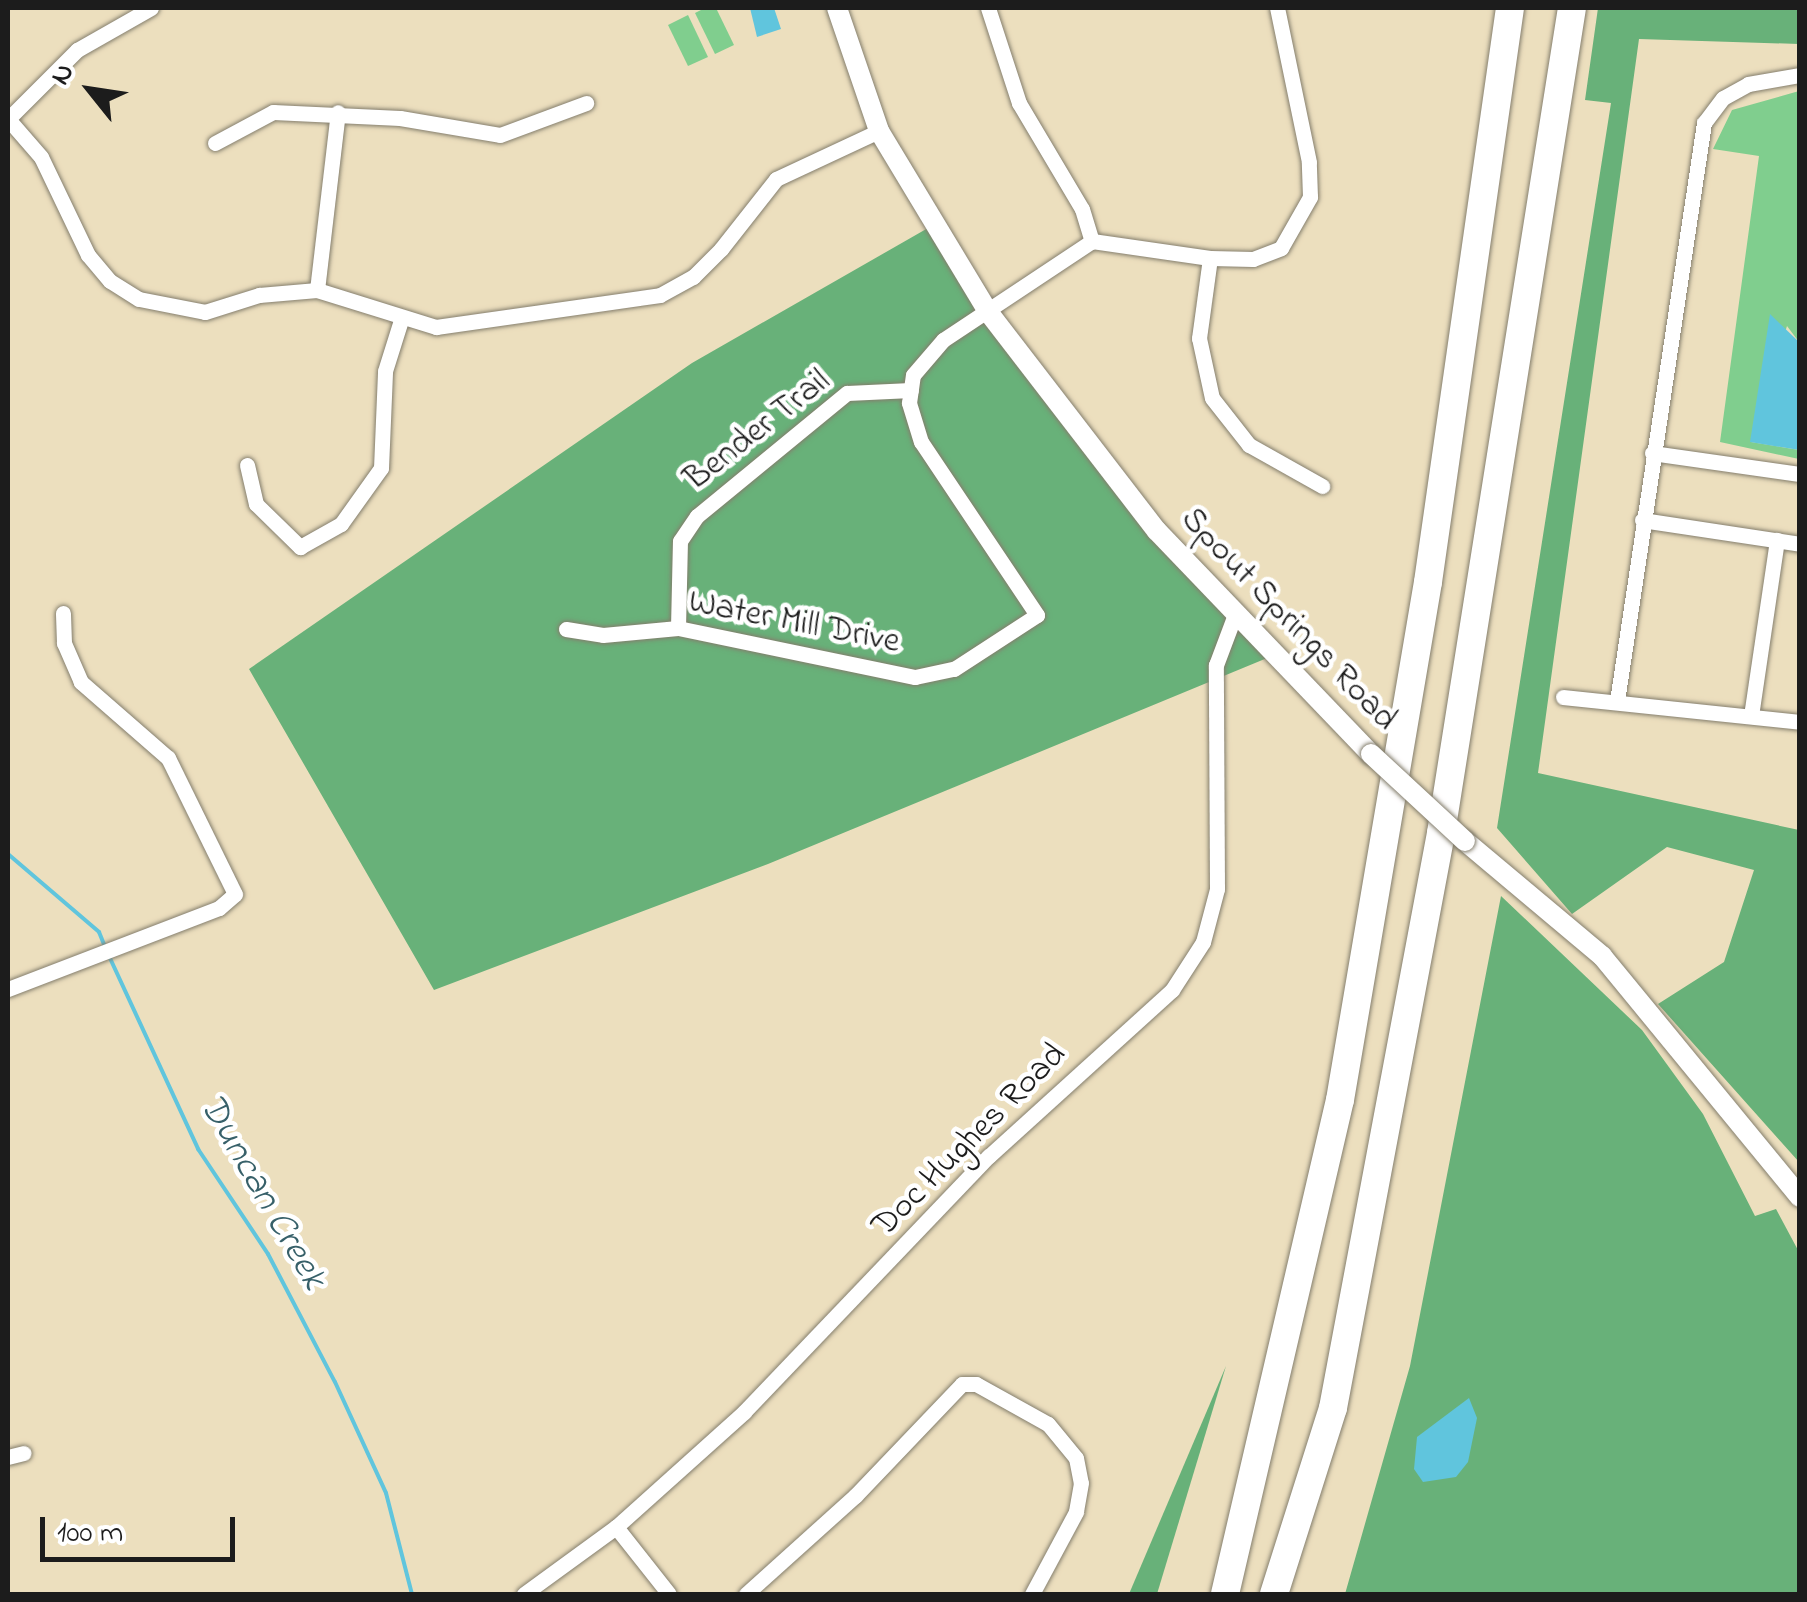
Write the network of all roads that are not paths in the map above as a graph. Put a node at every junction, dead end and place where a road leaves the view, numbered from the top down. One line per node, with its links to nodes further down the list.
1 (151, 8): 10 (street)
2 (837, 8): 11 (street, Spout Springs Road)
3 (988, 8): 13 (street)
4 (1277, 8): 14 (street)
5 (1510, 8): 41 (highway)
6 (1572, 8): 42 (highway)
7 (1800, 76): 19 (street)
8 (586, 103): 9 (street)
9 (338, 112): 12 (street); 15 (street)
10 (8, 119): 15 (street)
11 (880, 132): 16 (street, Spout Springs Road); 17 (street)
12 (215, 143)
13 (1092, 241): 14 (street); 16 (street)
14 (1210, 258): 22 (street)
15 (318, 290): 17 (street)
16 (989, 313): 18 (street); 27 (street, Spout Springs Road)
17 (402, 320): 20 (street)
18 (910, 390): 28 (street, Bender Trail); 28 (street, Water Mill Drive)
19 (1652, 453): 21 (street); 23 (street)
20 (247, 464)
21 (1800, 474)
22 (1322, 486)
23 (1642, 520): 24 (street); 31 (street)
24 (1777, 540): 25 (street); 32 (street)
25 (1800, 544)
26 (63, 613): 34 (street)
27 (1234, 617): 35 (street, Spout Springs Road, bridge); 36 (street, Doc Hughes Road)
28 (678, 628): 29 (street, Water Mill Drive)
29 (566, 629)
30 (1563, 696): 31 (street)
31 (1617, 701): 32 (street)
32 (1750, 716): 33 (street)
33 (1800, 722)
34 (8, 989)
35 (1800, 1197)
36 (616, 1527): 37 (street, Doc Hughes Road); 38 (street)
37 (524, 1594)
38 (669, 1594)
39 (746, 1594): 40 (street)
40 (1032, 1594)
41 (1225, 1594)
42 (1274, 1594)

